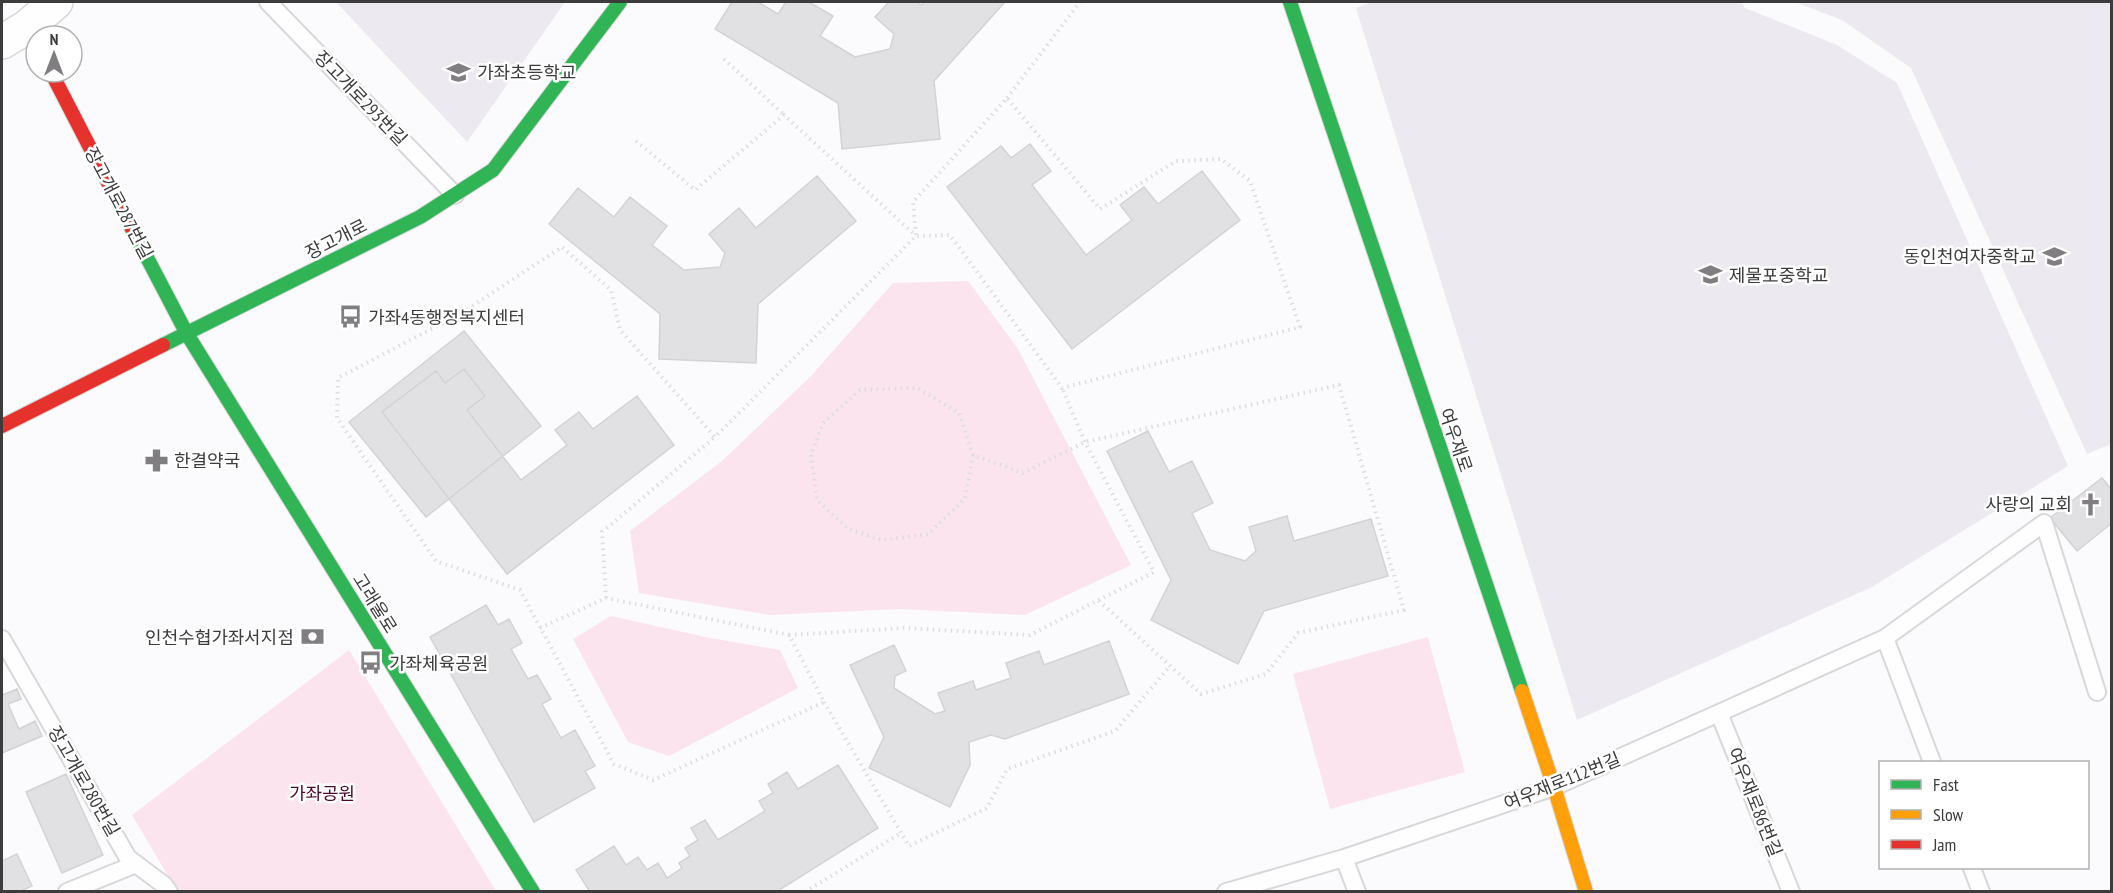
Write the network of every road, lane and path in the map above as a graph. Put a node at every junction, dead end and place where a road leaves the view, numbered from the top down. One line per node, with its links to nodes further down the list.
1 (56, 2): 6 (street)
2 (268, 2): 12 (lane, 장고개로293번길)
3 (620, 2): 12 (street, 장고개로)
4 (1080, 2): 9 (path)
5 (1293, 3): 32 (street, 여우재로)
6 (22, 38)
7 (724, 59): 10 (path)
8 (57, 84): 14 (street, 장고개로287번길)
9 (1007, 98): 13 (path); 15 (path)
10 (784, 115): 11 (path); 13 (path)
11 (636, 141)
12 (454, 195): 14 (street, 장고개로)
13 (916, 236): 15 (path); 17 (path)
14 (187, 334): 16 (street, 장고개로); 39 (street, 고래울로)
15 (1062, 388): 18 (path)
16 (2, 426)
17 (715, 437): 20 (path); 22 (path)
18 (1085, 442): 19 (path); 21 (path); 27 (path)
19 (973, 455): 19 (path)
20 (606, 598): 22 (path); 23 (path)
21 (1098, 600): 23 (path); 27 (path)
22 (540, 628): 29 (path)
23 (789, 635): 29 (path)
24 (1886, 638): 28 (lane, 여우재로112번길); 30 (lane, 여우재로112번길); 31 (lane)
25 (2, 639): 26 (lane, 장고개로280번길)
26 (7, 663): 35 (lane, 장고개로280번길)
27 (1170, 666): 33 (path)
28 (2097, 692)
29 (824, 702): 33 (path)
30 (1719, 713): 32 (lane, 여우재로112번길); 44 (lane, 여우재로86번길)
31 (1932, 761)
32 (1554, 787): 34 (lane, 여우재로112번길); 43 (street, 여우재로)
33 (901, 833): 40 (path)
34 (1344, 858): 41 (lane, 여우재로112번길); 42 (lane)
35 (136, 864): 37 (lane); 38 (lane, 장고개로280번길)
36 (1973, 869): 45 (lane)
37 (67, 891)
38 (169, 891)
39 (533, 891)
40 (805, 891)
41 (1226, 891)
42 (1357, 891)
43 (1586, 891)
44 (1791, 891)
45 (1981, 891)

